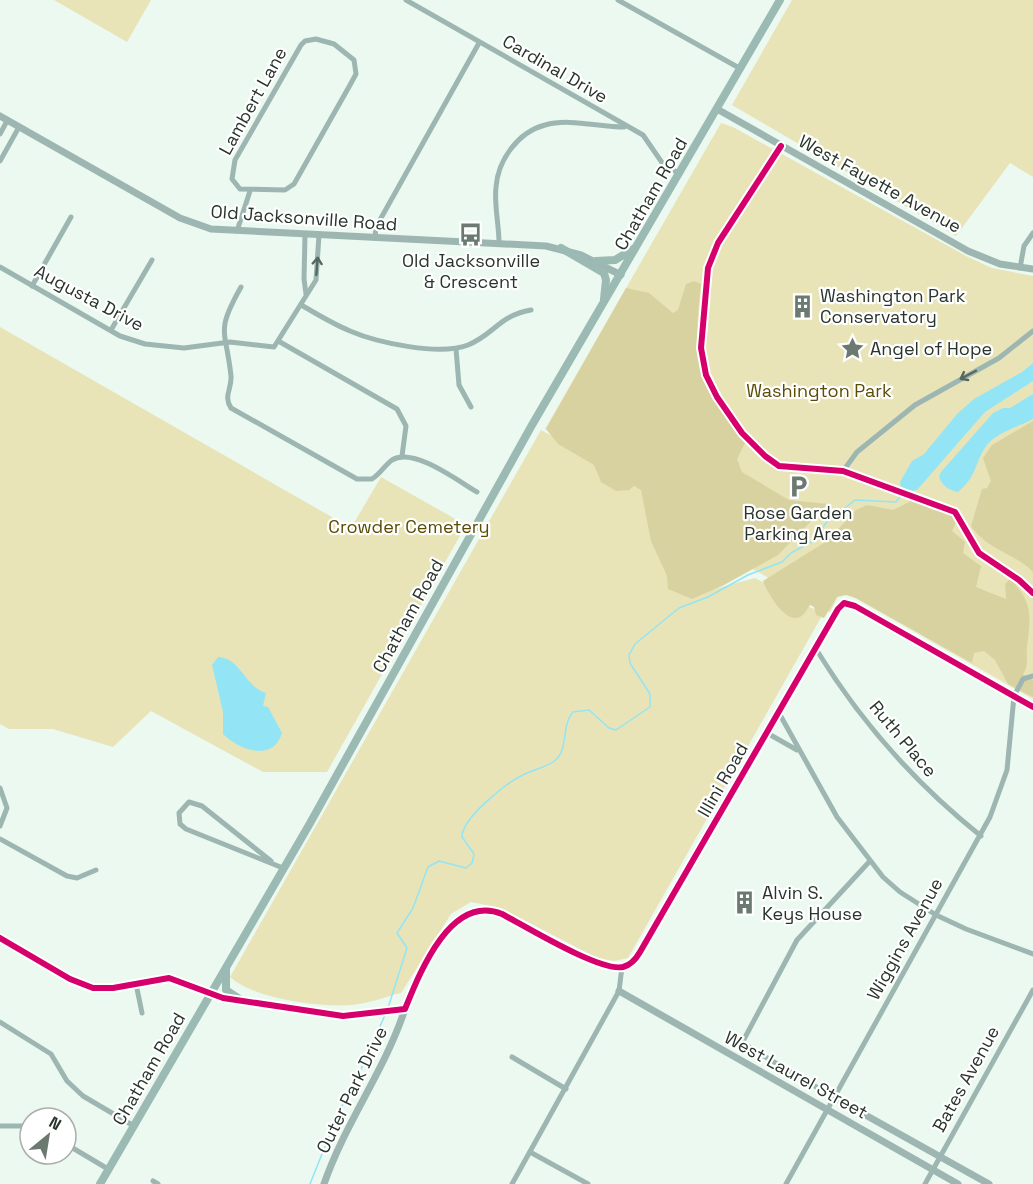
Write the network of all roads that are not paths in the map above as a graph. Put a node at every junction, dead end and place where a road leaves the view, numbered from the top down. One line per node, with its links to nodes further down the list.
1 (406, 0): 4 (street, Cardinal Drive)
2 (618, 0): 5 (street)
3 (780, 0): 5 (main road, Chatham Road)
4 (479, 43): 10 (street, Cardinal Drive); 21 (street)
5 (741, 69): 6 (main road, Chatham Road)
6 (717, 109): 12 (street, West Fayette Avenue); 14 (main road, Chatham Road)
7 (0, 116): 8 (street, Old Jacksonville Road)
8 (8, 121): 9 (street, Old Jacksonville Road); 11 (street)
9 (19, 127): 13 (street); 17 (street, Old Jacksonville Road)
10 (626, 127): 14 (street, Cardinal Drive); 22 (street)
11 (0, 134)
12 (782, 146): 28 (street, West Fayette Avenue); 44 (street)
13 (0, 161)
14 (680, 174): 23 (main road, Chatham Road)
15 (250, 190): 15 (street, Lambert Lane); 17 (street)
16 (71, 217): 31 (street)
17 (237, 231): 19 (street, Old Jacksonville Road)
18 (1033, 233): 28 (street)
19 (305, 235): 20 (street, Old Jacksonville Road); 33 (street)
20 (319, 235): 21 (street, Old Jacksonville Road); 33 (street, one-way to 20)
21 (375, 238): 22 (street, Old Jacksonville Road)
22 (499, 243): 24 (street, Old Jacksonville Road)
23 (638, 245): 26 (main road); 30 (main road, Chatham Road)
24 (561, 248): 26 (street, Old Jacksonville Road); 35 (main road)
25 (152, 260): 37 (street)
26 (596, 261): 30 (street, Old Jacksonville Road)
27 (0, 267): 31 (street, Augusta Drive)
28 (1020, 268): 29 (street, West Fayette Avenue)
29 (1033, 269)
30 (621, 275): 35 (main road, Chatham Road)
31 (32, 286): 37 (street, Augusta Drive)
32 (241, 287): 40 (street)
33 (306, 294): 34 (street)
34 (301, 305): 39 (street); 41 (street)
35 (602, 306): 60 (main road, Chatham Road)
36 (531, 310): 41 (street)
37 (111, 330): 40 (street, Augusta Drive)
38 (1033, 331): 44 (street, one-way to 44)
39 (280, 342): 40 (street, Augusta Drive); 43 (street)
40 (224, 343): 43 (street)
41 (456, 349): 42 (street)
42 (471, 407)
43 (402, 456): 45 (street)
44 (843, 471): 46 (street)
45 (477, 492)
46 (1033, 593)
47 (816, 650): 49 (street, Illini Road); 51 (street, Illini Road); 56 (street, Ruth Place)
48 (1033, 676): 49 (street)
49 (1014, 696): 50 (street); 56 (street, Wiggins Avenue)
50 (1033, 707)
51 (779, 713): 52 (street, Illini Road); 53 (street)
52 (767, 733): 53 (street); 66 (street, Illini Road)
53 (798, 751): 59 (street)
54 (0, 788): 55 (street)
55 (0, 826)
56 (981, 836): 62 (street, Wiggins Avenue)
57 (0, 839): 61 (street)
58 (271, 861): 58 (street); 60 (street)
59 (869, 862): 62 (street); 77 (street, West Laurel Street)
60 (283, 868): 65 (main road, Chatham Road)
61 (96, 870)
62 (936, 915): 64 (street); 77 (street, Wiggins Avenue)
63 (0, 938): 67 (street)
64 (1033, 954)
65 (226, 966): 70 (main road, Chatham Road); 71 (main road)
66 (622, 967): 69 (street); 72 (street)
67 (136, 984): 70 (street); 73 (street)
68 (1033, 990): 84 (street, Bates Avenue)
69 (620, 991): 76 (street); 78 (street, West Laurel Street)
70 (208, 995): 71 (street); 81 (main road, Chatham Road)
71 (244, 1002): 72 (street)
72 (405, 1009): 88 (street, Outer Park Drive)
73 (142, 1013)
74 (0, 1023): 81 (street)
75 (512, 1057): 76 (street)
76 (566, 1089): 83 (street)
77 (835, 1098): 78 (street, Wiggins Avenue); 84 (street, West Laurel Street)
78 (828, 1110): 86 (street, West Laurel Street); 91 (street, Wiggins Avenue)
79 (0, 1126): 80 (street)
80 (18, 1126)
81 (134, 1126): 85 (main road, Chatham Road)
82 (78, 1151): 85 (street)
83 (530, 1152): 89 (street); 90 (street)
84 (940, 1157): 86 (street, Bates Avenue); 94 (street, West Laurel Street)
85 (108, 1169): 87 (main road, Chatham Road)
86 (933, 1170): 92 (street, Bates Avenue); 93 (street, West Laurel Street)
87 (100, 1184)
88 (324, 1184)
89 (512, 1184)
90 (588, 1184)
91 (786, 1184)
92 (925, 1184)
93 (958, 1184)
94 (989, 1184)

